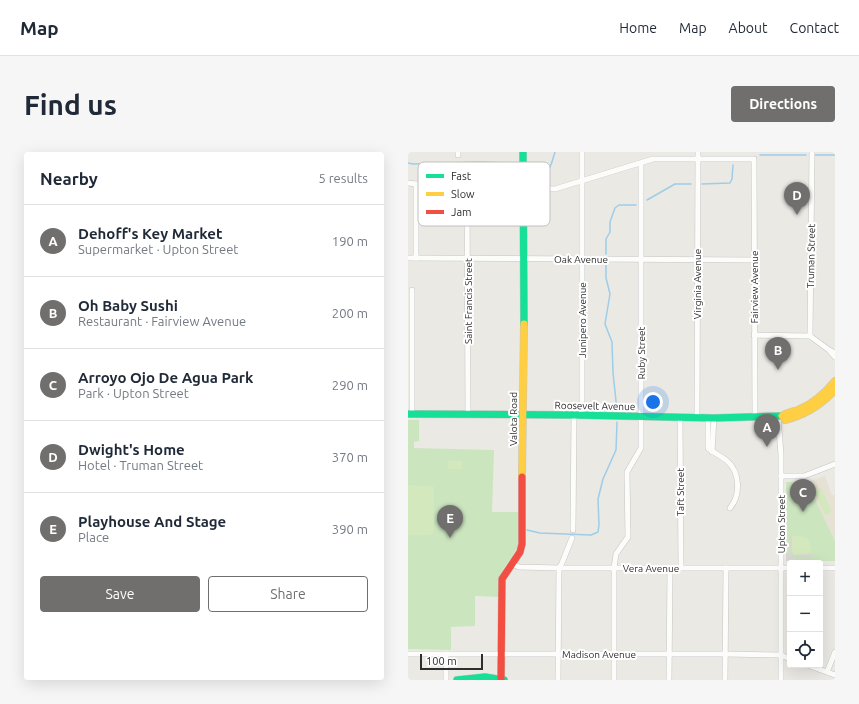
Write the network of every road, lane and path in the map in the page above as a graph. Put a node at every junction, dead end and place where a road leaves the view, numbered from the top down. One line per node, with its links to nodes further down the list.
1 (582, 152): 6 (street, Junipero Avenue)
2 (698, 152): 4 (street, Virginia Avenue)
3 (812, 152): 22 (street, Truman Street)
4 (698, 159): 5 (street); 18 (street, Virginia Avenue); 19 (street, Fairview Avenue)
5 (641, 163): 6 (street); 17 (street, Ruby Street)
6 (583, 181): 9 (street); 15 (street, Junipero Avenue)
7 (408, 183): 8 (street)
8 (416, 184): 13 (street)
9 (550, 189)
10 (468, 226): 14 (street, Saint Francis Street)
11 (524, 226): 16 (street, Valota Road)
12 (408, 258): 13 (street, Oak Avenue)
13 (416, 258): 14 (street, Oak Avenue)
14 (468, 259): 16 (street, Oak Avenue); 29 (street, Saint Francis Street)
15 (582, 259): 16 (street, Oak Avenue); 17 (street, Oak Avenue); 32 (street, Junipero Avenue)
16 (524, 260): 30 (street, Valota Road)
17 (641, 260): 18 (street, Oak Avenue); 33 (street, Ruby Street)
18 (697, 260): 19 (street, Oak Avenue); 37 (street, Virginia Avenue)
19 (754, 260): 21 (street, Fairview Avenue)
20 (412, 290): 28 (street)
21 (754, 335): 22 (street); 35 (street, Fairview Avenue)
22 (810, 336): 23 (street)
23 (829, 350): 24 (street); 25 (street)
24 (835, 353)
25 (835, 357)
26 (835, 381): 36 (street, Roosevelt Avenue)
27 (835, 390): 36 (street, Roosevelt Avenue)
28 (410, 414): 29 (street, Roosevelt Avenue)
29 (468, 415): 30 (street, Roosevelt Avenue)
30 (523, 415): 31 (street, Roosevelt Avenue); 44 (street, Valota Road)
31 (574, 415): 32 (street, Roosevelt Avenue); 42 (street)
32 (582, 415): 33 (street, Roosevelt Avenue)
33 (641, 416): 34 (street, Roosevelt Avenue); 46 (street, Ruby Street)
34 (680, 416): 37 (street, Roosevelt Avenue); 48 (street, Taft Street)
35 (755, 416): 36 (street, Roosevelt Avenue); 38 (street, Roosevelt Avenue)
36 (780, 416): 40 (street, Upton Street)
37 (697, 417): 38 (street, Roosevelt Avenue)
38 (711, 418): 41 (street)
39 (835, 464): 40 (street)
40 (781, 476): 50 (street, Upton Street)
41 (730, 508)
42 (573, 530)
43 (572, 538): 45 (street)
44 (512, 564): 45 (street, Vera Avenue); 58 (street, Valota Road)
45 (559, 568): 46 (street, Vera Avenue); 59 (street)
46 (614, 568): 47 (street, Vera Avenue); 55 (street, Ruby Street)
47 (670, 568): 48 (street, Vera Avenue); 60 (street)
48 (681, 568): 49 (street, Vera Avenue)
49 (726, 568): 50 (street, Vera Avenue); 61 (street)
50 (781, 568): 51 (street, Vera Avenue); 62 (street, Upton Street)
51 (787, 568)
52 (823, 568): 53 (street)
53 (835, 568)
54 (835, 652): 65 (street)
55 (614, 653): 59 (street, Madison Avenue); 60 (street, Madison Avenue); 71 (street, Ruby Street)
56 (408, 654): 57 (street, Madison Avenue)
57 (446, 654): 58 (street, Madison Avenue); 67 (street)
58 (502, 654): 59 (street, Madison Avenue); 69 (street, Valota Road)
59 (558, 654): 70 (street)
60 (669, 654): 61 (street, Madison Avenue); 72 (street)
61 (726, 654): 62 (street, Madison Avenue); 73 (street)
62 (780, 655): 63 (street, Madison Avenue); 74 (street, Upton Street)
63 (787, 657)
64 (816, 668): 65 (street)
65 (827, 672): 66 (street)
66 (835, 675)
67 (446, 680)
68 (457, 680): 69 (street)
69 (503, 680)
70 (558, 680)
71 (614, 680)
72 (669, 680)
73 (726, 680)
74 (780, 680)

